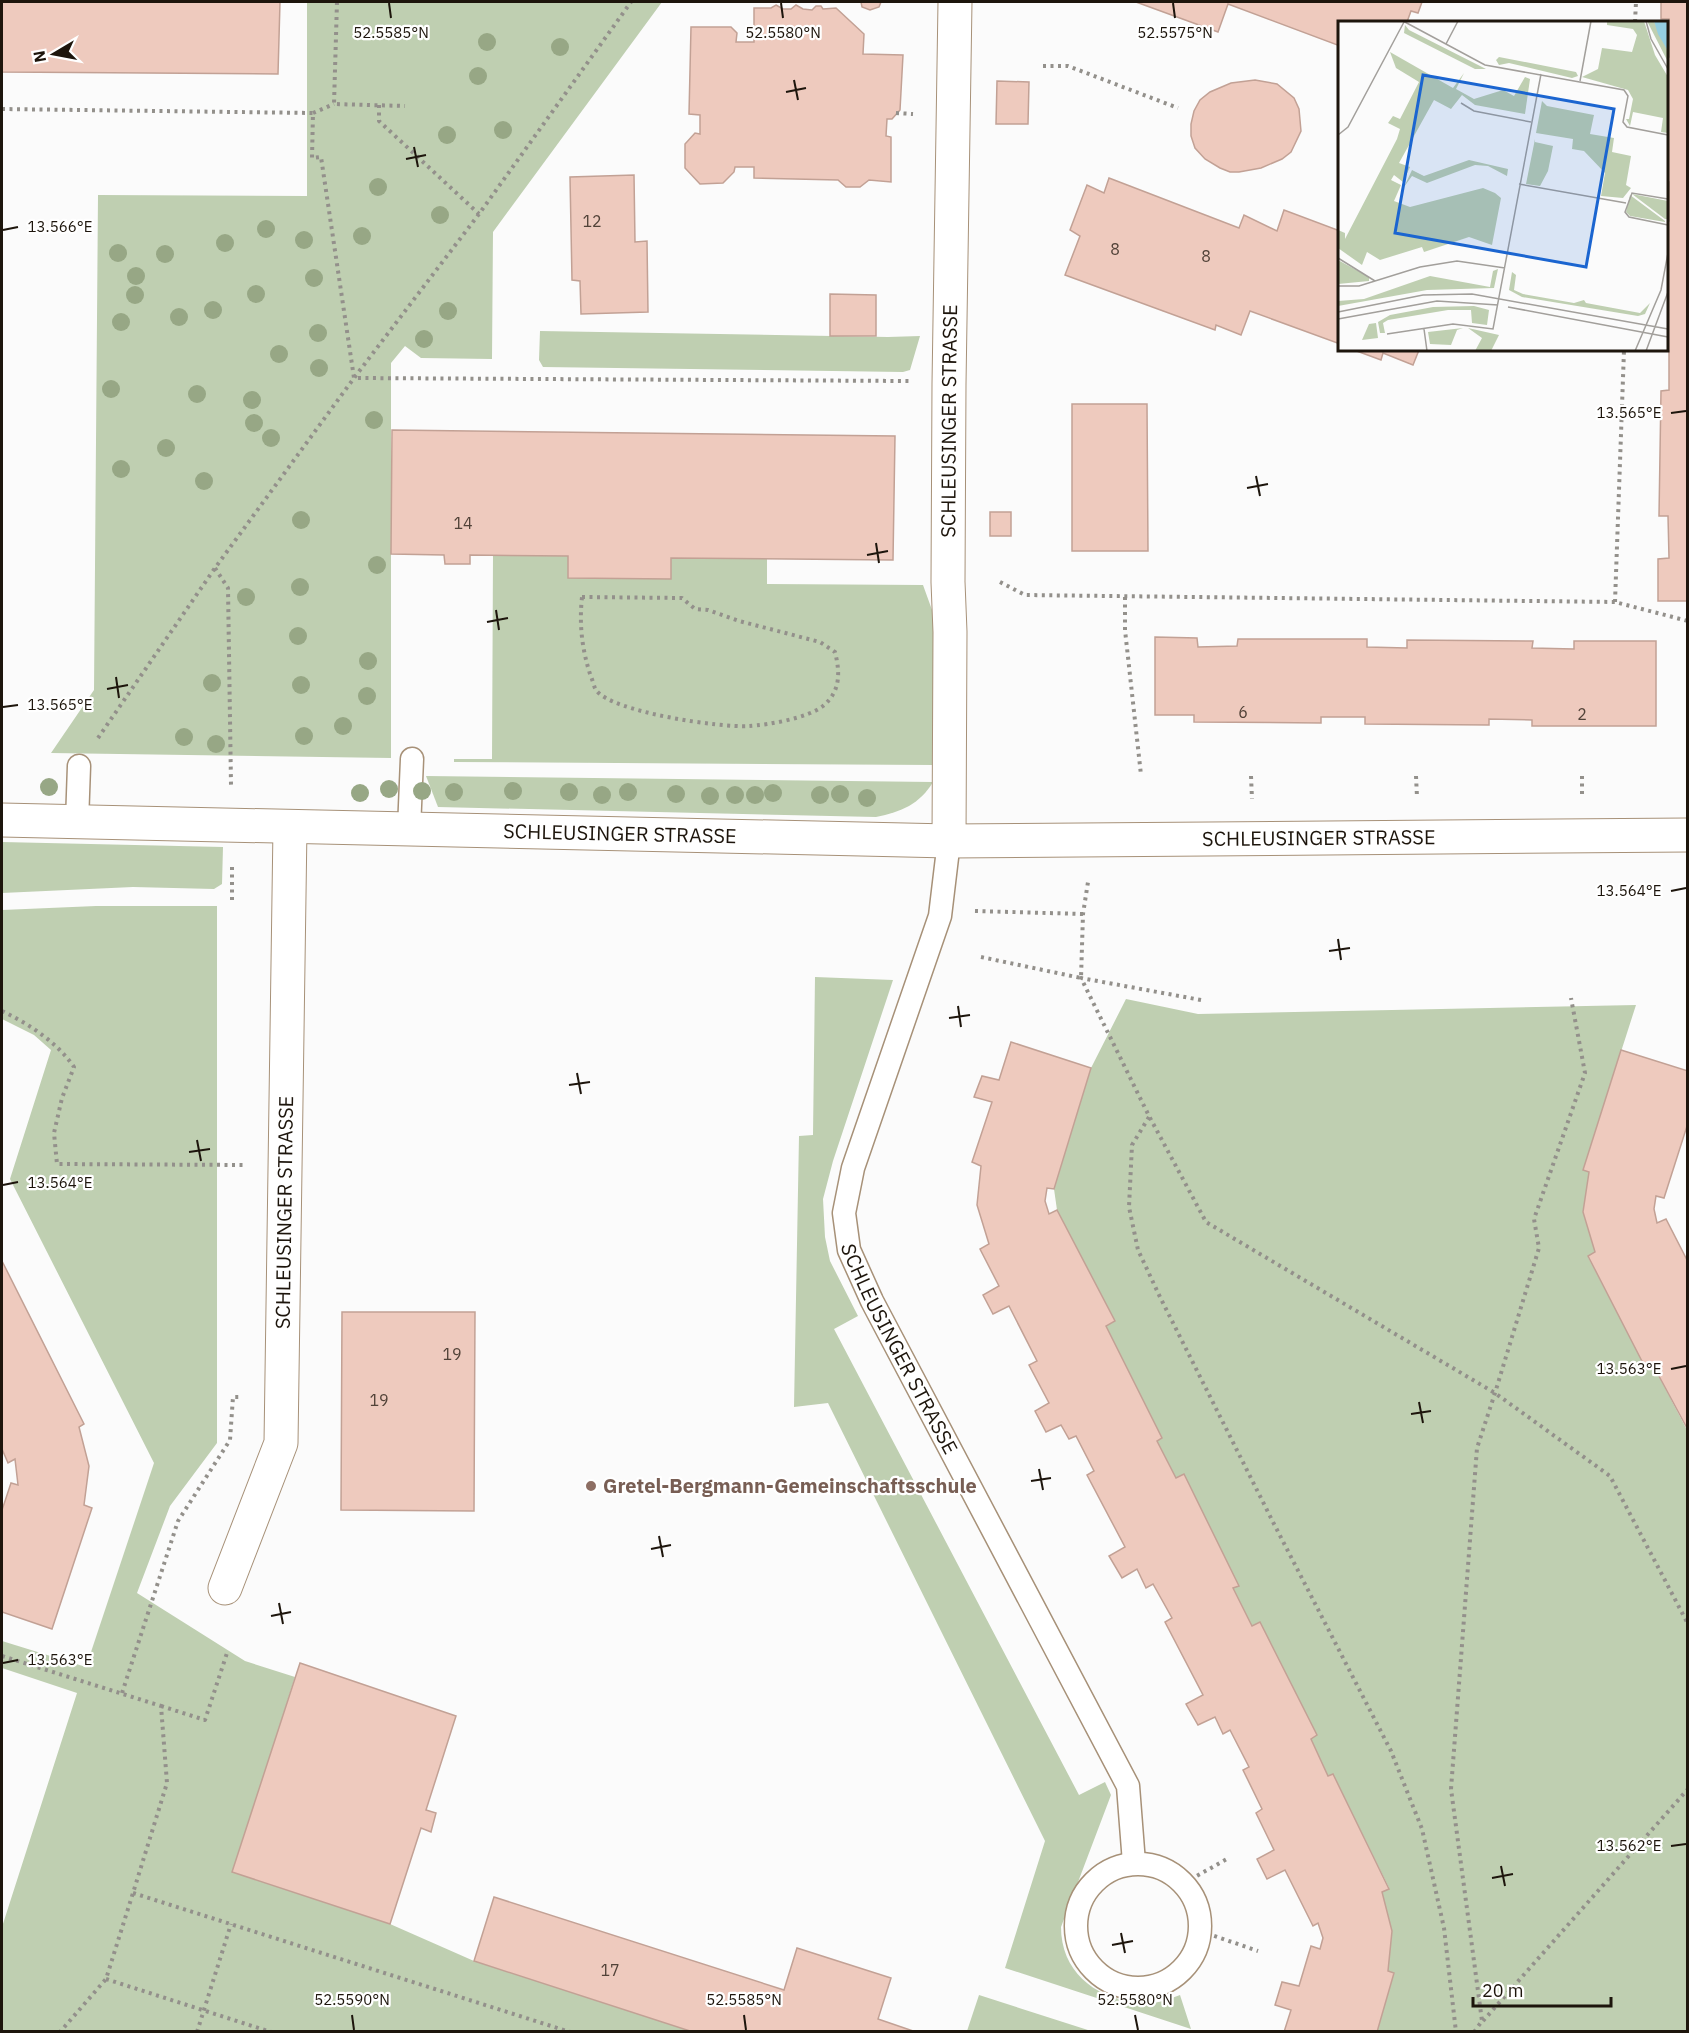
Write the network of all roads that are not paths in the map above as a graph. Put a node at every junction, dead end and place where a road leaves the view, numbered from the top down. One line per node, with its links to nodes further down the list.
1 (955, 2): 9 (street, SCHLEUSINGER STRASSE)
2 (411, 759): 7 (lane)
3 (79, 766): 5 (lane)
4 (2, 820): 5 (street, SCHLEUSINGER STRASSE)
5 (77, 822): 6 (street, SCHLEUSINGER STRASSE)
6 (290, 827): 7 (street, SCHLEUSINGER STRASSE); 10 (street, SCHLEUSINGER STRASSE)
7 (409, 829): 9 (street, SCHLEUSINGER STRASSE)
8 (1688, 835): 9 (street, SCHLEUSINGER STRASSE)
9 (949, 841): 11 (lane, SCHLEUSINGER STRASSE)
10 (225, 1588)
11 (1134, 1863): 11 (lane)

